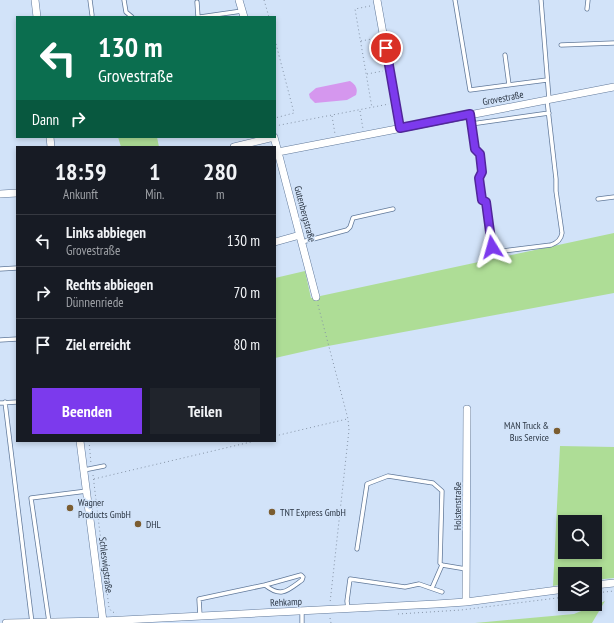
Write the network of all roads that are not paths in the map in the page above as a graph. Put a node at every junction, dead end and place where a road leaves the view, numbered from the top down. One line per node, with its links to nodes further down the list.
1 (34, 0): 13 (street)
2 (90, 0): 12 (lane)
3 (124, 0): 14 (lane)
4 (239, 0): 11 (street)
5 (456, 0): 21 (lane)
6 (542, 0): 20 (lane)
7 (588, 0): 10 (lane)
8 (197, 2): 15 (lane)
9 (378, 2): 27 (street)
10 (587, 10)
11 (243, 14): 16 (lane)
12 (92, 15)
13 (37, 16)
14 (131, 16)
15 (199, 16)
16 (214, 16)
17 (614, 43): 18 (lane)
18 (561, 45)
19 (506, 55): 21 (lane)
20 (548, 80): 21 (lane); 23 (lane)
21 (509, 85)
22 (614, 87): 23 (street, Grovestraße)
23 (548, 99): 24 (lane); 25 (street, Grovestraße)
24 (549, 113): 26 (lane); 26 (lane)
25 (470, 114): 26 (lane); 27 (street, Grovestraße)
26 (471, 124)
27 (400, 128): 31 (street, Grovestraße)
28 (270, 138): 30 (street)
29 (274, 138): 31 (street, Gutenbergstraße)
30 (238, 146)
31 (278, 152): 37 (street, Gutenbergstraße)
32 (16, 193): 33 (street)
33 (0, 194)
34 (614, 197): 35 (lane)
35 (598, 199)
36 (393, 209): 37 (lane)
37 (301, 239): 38 (street); 41 (street, Gutenbergstraße)
38 (276, 242)
39 (16, 268): 40 (lane)
40 (0, 269)
41 (316, 297)
42 (16, 339): 43 (lane)
43 (0, 340)
44 (5, 402): 45 (lane); 46 (lane); 68 (lane)
45 (16, 402)
46 (0, 403)
47 (467, 409): 54 (street, Holstenstraße)
48 (80, 442): 50 (street, Schleswigstraße)
49 (104, 466): 50 (lane)
50 (84, 470): 51 (street, Schleswigstraße)
51 (86, 491): 65 (street, Schleswigstraße); 66 (lane)
52 (357, 549): 53 (lane)
53 (442, 565): 54 (lane); 58 (lane)
54 (466, 569): 61 (street, Holstenstraße)
55 (614, 583): 57 (street)
56 (265, 584): 56 (lane); 64 (lane)
57 (602, 585)
58 (432, 588): 60 (lane); 62 (lane)
59 (558, 590): 61 (street, Rehkamp)
60 (442, 592)
61 (466, 602): 62 (street, Rehkamp)
62 (348, 609): 63 (street, Rehkamp)
63 (302, 611): 64 (street, Rehkamp); 69 (lane)
64 (200, 616): 65 (street, Rehkamp)
65 (103, 621): 66 (street, Rehkamp)
66 (50, 622): 68 (street, Rehkamp)
67 (6, 623): 68 (street, Rehkamp)
68 (32, 623)
69 (302, 623)

